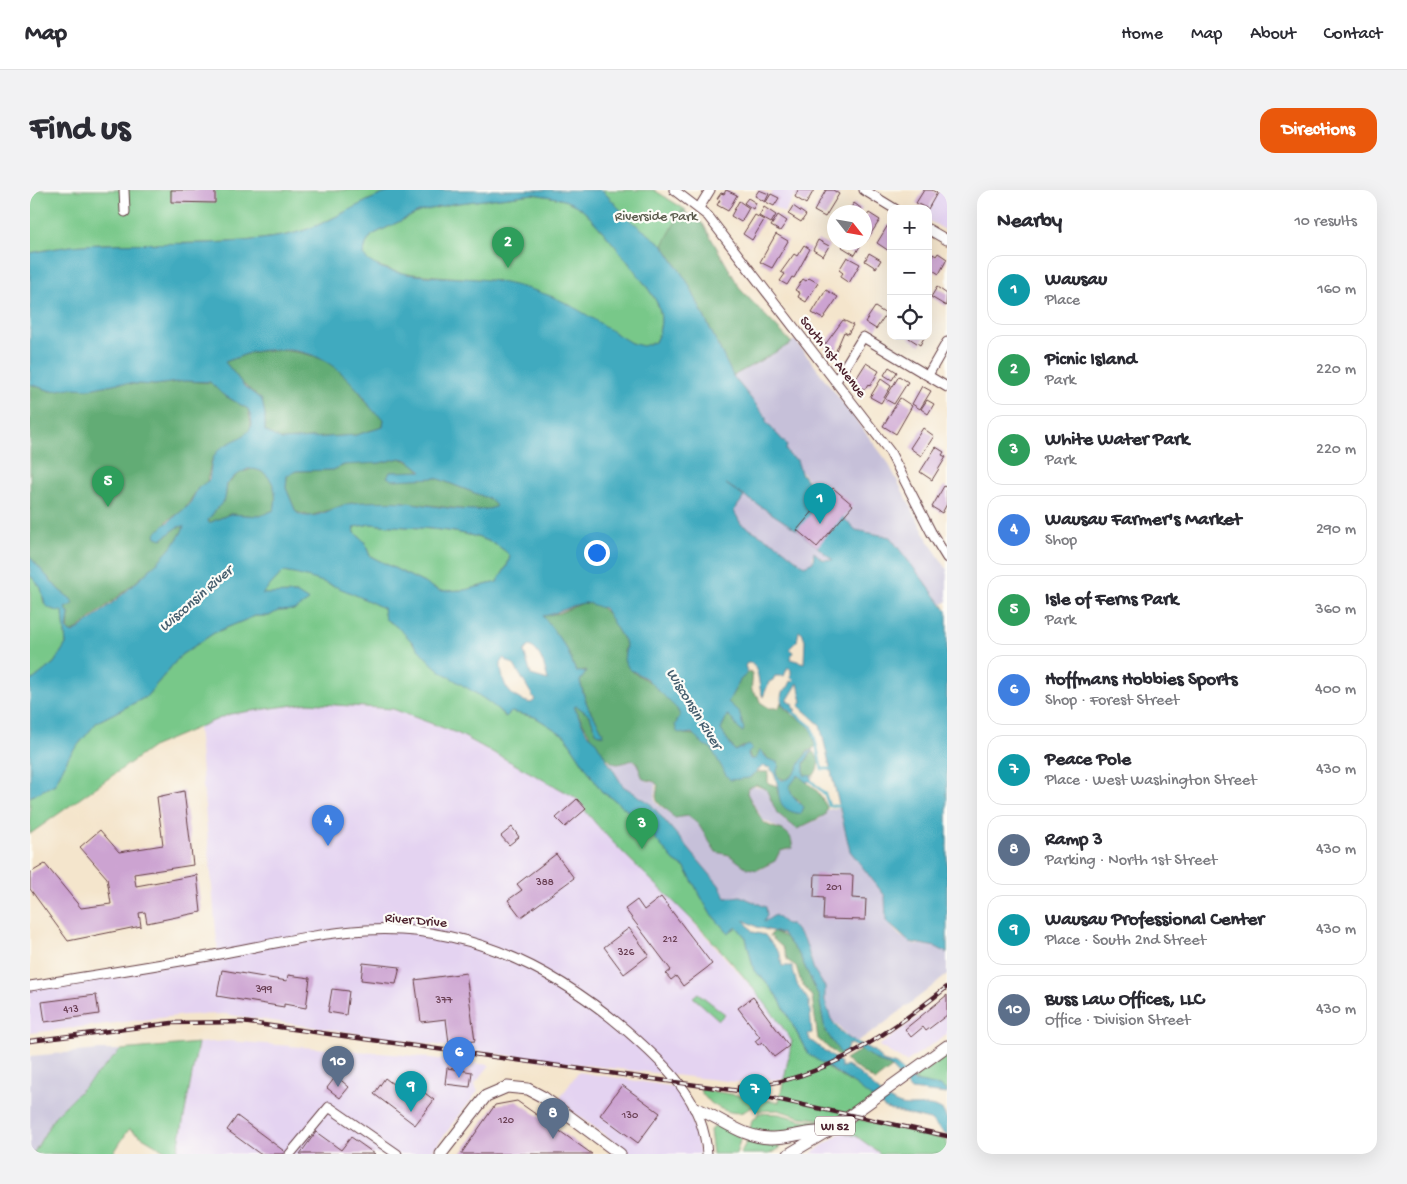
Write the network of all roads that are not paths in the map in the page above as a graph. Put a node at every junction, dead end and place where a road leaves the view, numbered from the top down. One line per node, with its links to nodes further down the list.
1 (124, 190): 7 (street)
2 (674, 190): 6 (street, South 1st Avenue)
3 (710, 190): 6 (street)
4 (864, 190): 5 (street)
5 (888, 205)
6 (699, 208): 12 (street, South 1st Avenue)
7 (125, 212)
8 (932, 231): 9 (street)
9 (947, 240)
10 (947, 342): 11 (street)
11 (928, 376): 12 (street); 13 (street)
12 (836, 381): 14 (street, South 1st Avenue)
13 (947, 387)
14 (947, 558)
15 (30, 986): 17 (street, River Drive)
16 (947, 1046): 18 (main road, WI 52)
17 (695, 1108): 18 (main road); 23 (street, River Drive)
18 (827, 1132): 24 (main road, WI 52)
19 (290, 1154): 20 (street)
20 (397, 1154)
21 (441, 1154): 22 (main road)
22 (620, 1154)
23 (707, 1154)
24 (790, 1154)

